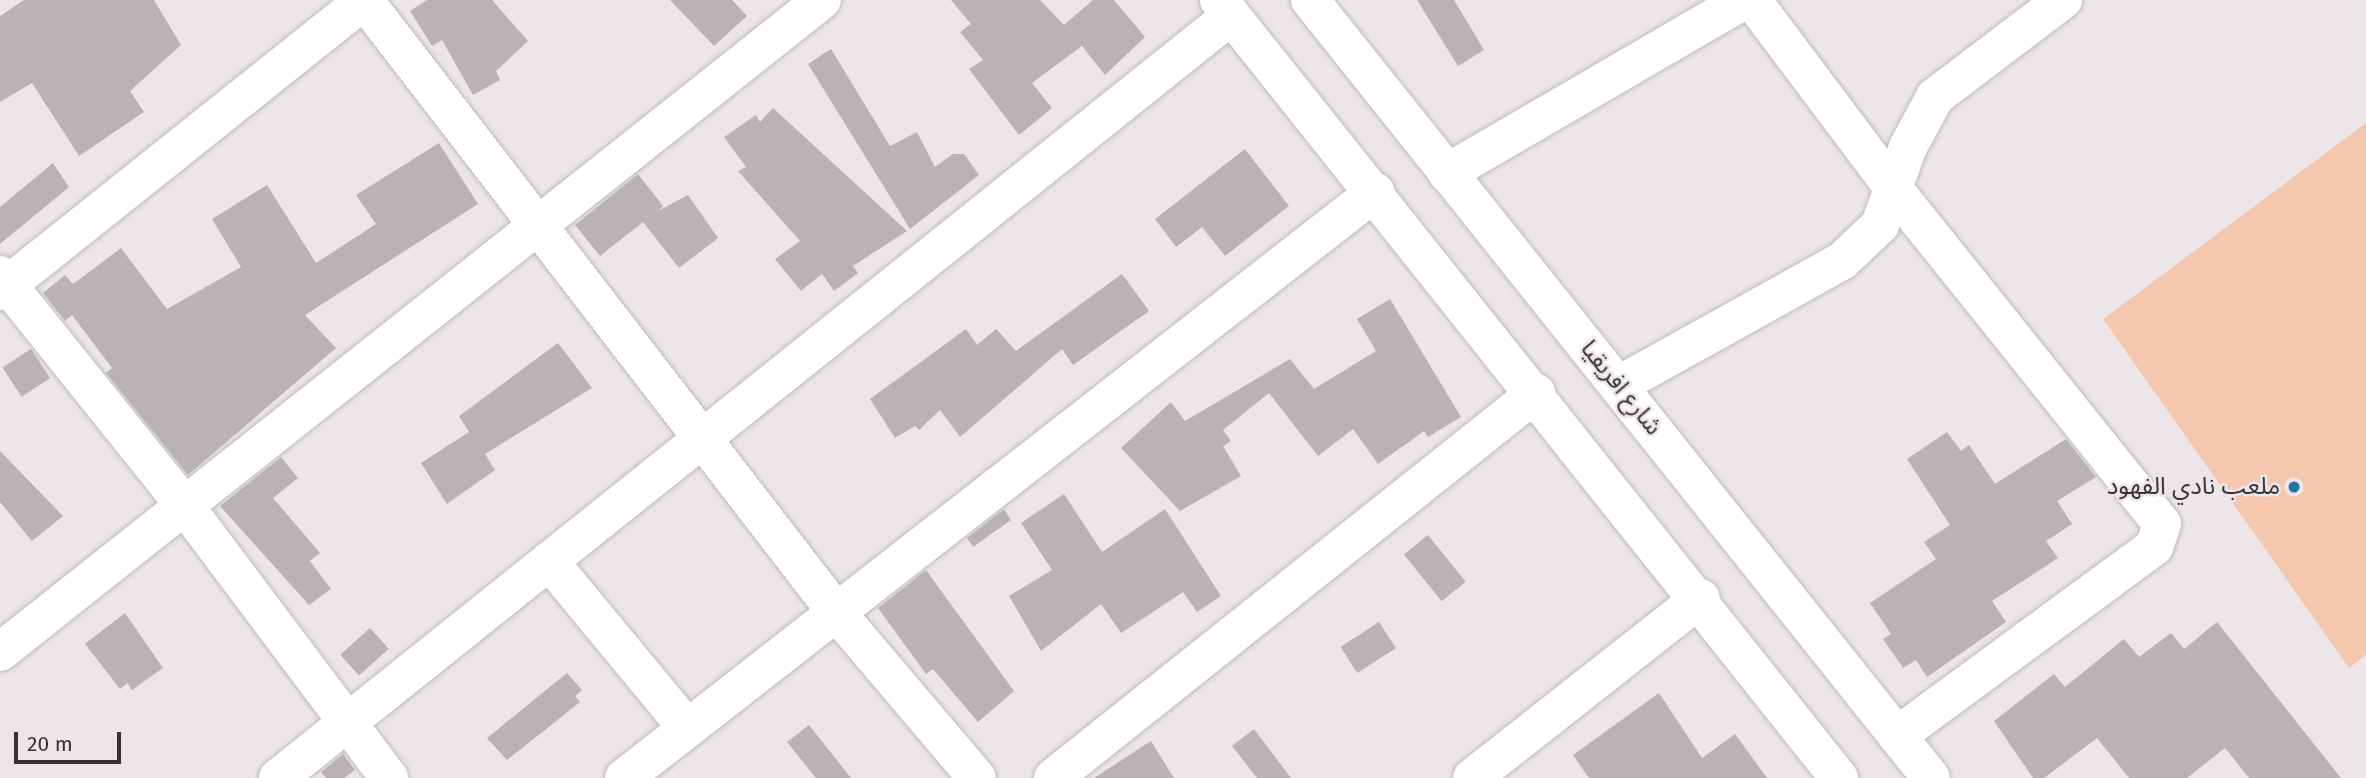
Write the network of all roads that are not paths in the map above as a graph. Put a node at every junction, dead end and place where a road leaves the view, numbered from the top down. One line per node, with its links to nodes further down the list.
1 (364, 0): 11 (street); 12 (street)
2 (822, 0): 11 (street)
3 (1310, 0): 8 (street, شارع افريقيا)
4 (1744, 0): 8 (street)
5 (1752, 0): 10 (street)
6 (2063, 0): 10 (street)
7 (1225, 8): 9 (street); 15 (street)
8 (1447, 173): 13 (street, شارع افريقيا)
9 (1375, 192): 14 (street); 19 (street)
10 (1896, 192): 13 (street); 23 (street)
11 (541, 228): 15 (street); 16 (street)
12 (3, 284): 16 (street)
13 (1619, 386): 23 (street, شارع افريقيا)
14 (1536, 393): 18 (street); 28 (street)
15 (703, 442): 17 (street); 19 (street)
16 (185, 506): 20 (street); 21 (street)
17 (549, 561): 21 (street); 22 (street)
18 (1701, 598): 29 (street); 30 (street)
19 (837, 613): 22 (street); 27 (street)
20 (0, 652)
21 (346, 723): 24 (street); 25 (street)
22 (687, 728): 26 (street)
23 (1897, 736): 31 (street, شارع افريقيا)
24 (278, 778)
25 (389, 778)
26 (624, 778)
27 (977, 778)
28 (1053, 778)
29 (1472, 778)
30 (1839, 778)
31 (1931, 778)

